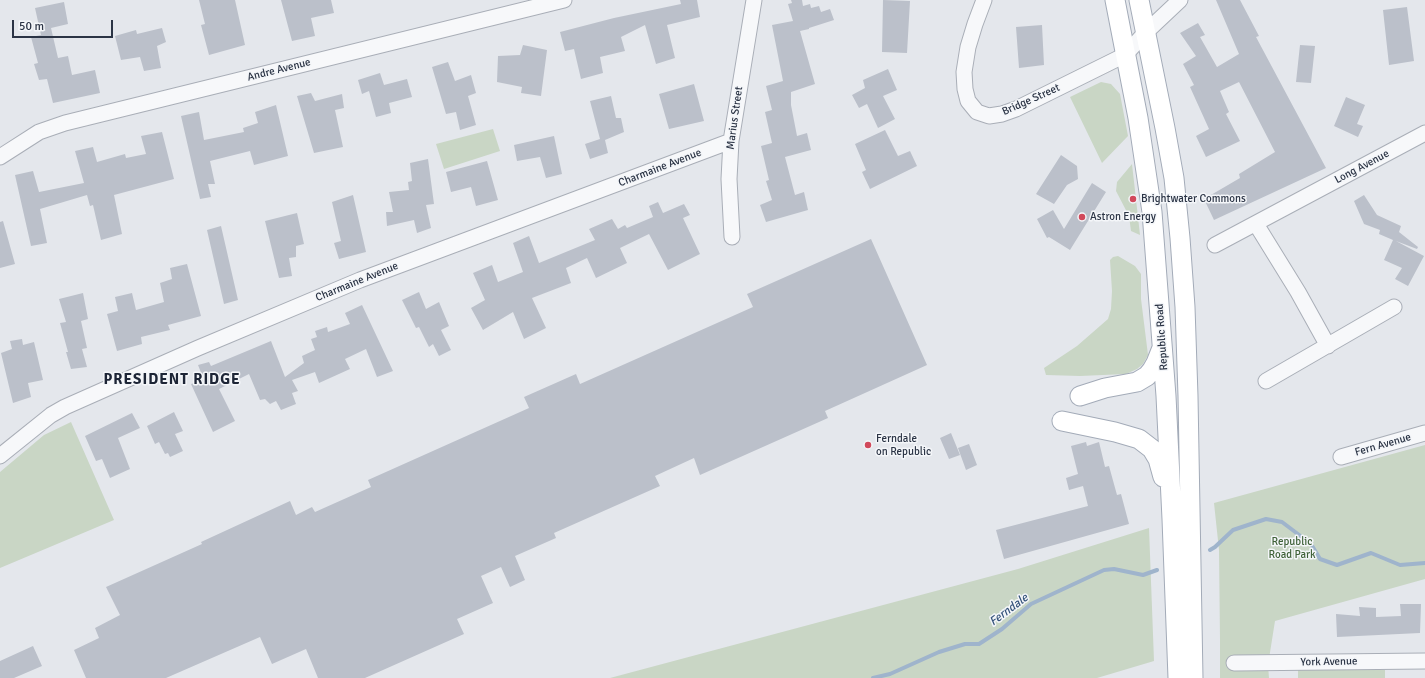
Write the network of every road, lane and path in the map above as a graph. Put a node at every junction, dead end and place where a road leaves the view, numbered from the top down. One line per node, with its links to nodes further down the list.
1 (564, 0): 11 (street, Andre Avenue)
2 (754, 0): 10 (street, Marius Street)
3 (984, 0): 8 (street, Bridge Street)
4 (1115, 0): 8 (main road, Republic Road)
5 (1139, 0): 7 (main road, Republic Road)
6 (1180, 0): 7 (street)
7 (1145, 33): 8 (street); 28 (main road, Republic Road)
8 (1125, 55): 16 (main road, Republic Road)
9 (1425, 133): 12 (street, Long Avenue)
10 (731, 141): 13 (street, Marius Street); 22 (street, Charmaine Avenue)
11 (0, 157)
12 (1256, 224): 14 (street, Long Avenue); 17 (street)
13 (732, 237)
14 (1215, 245)
15 (1394, 307): 17 (street)
16 (1162, 346): 19 (main road); 24 (main road, Republic Road)
17 (1328, 346): 18 (street)
18 (1266, 381)
19 (1080, 396)
20 (1062, 421): 24 (main road)
21 (1425, 433): 23 (street, Fern Avenue)
22 (0, 456)
23 (1341, 457)
24 (1172, 519): 27 (main road, Republic Road)
25 (1425, 661): 26 (street, York Avenue)
26 (1234, 663)
27 (1178, 678)
28 (1193, 678)

